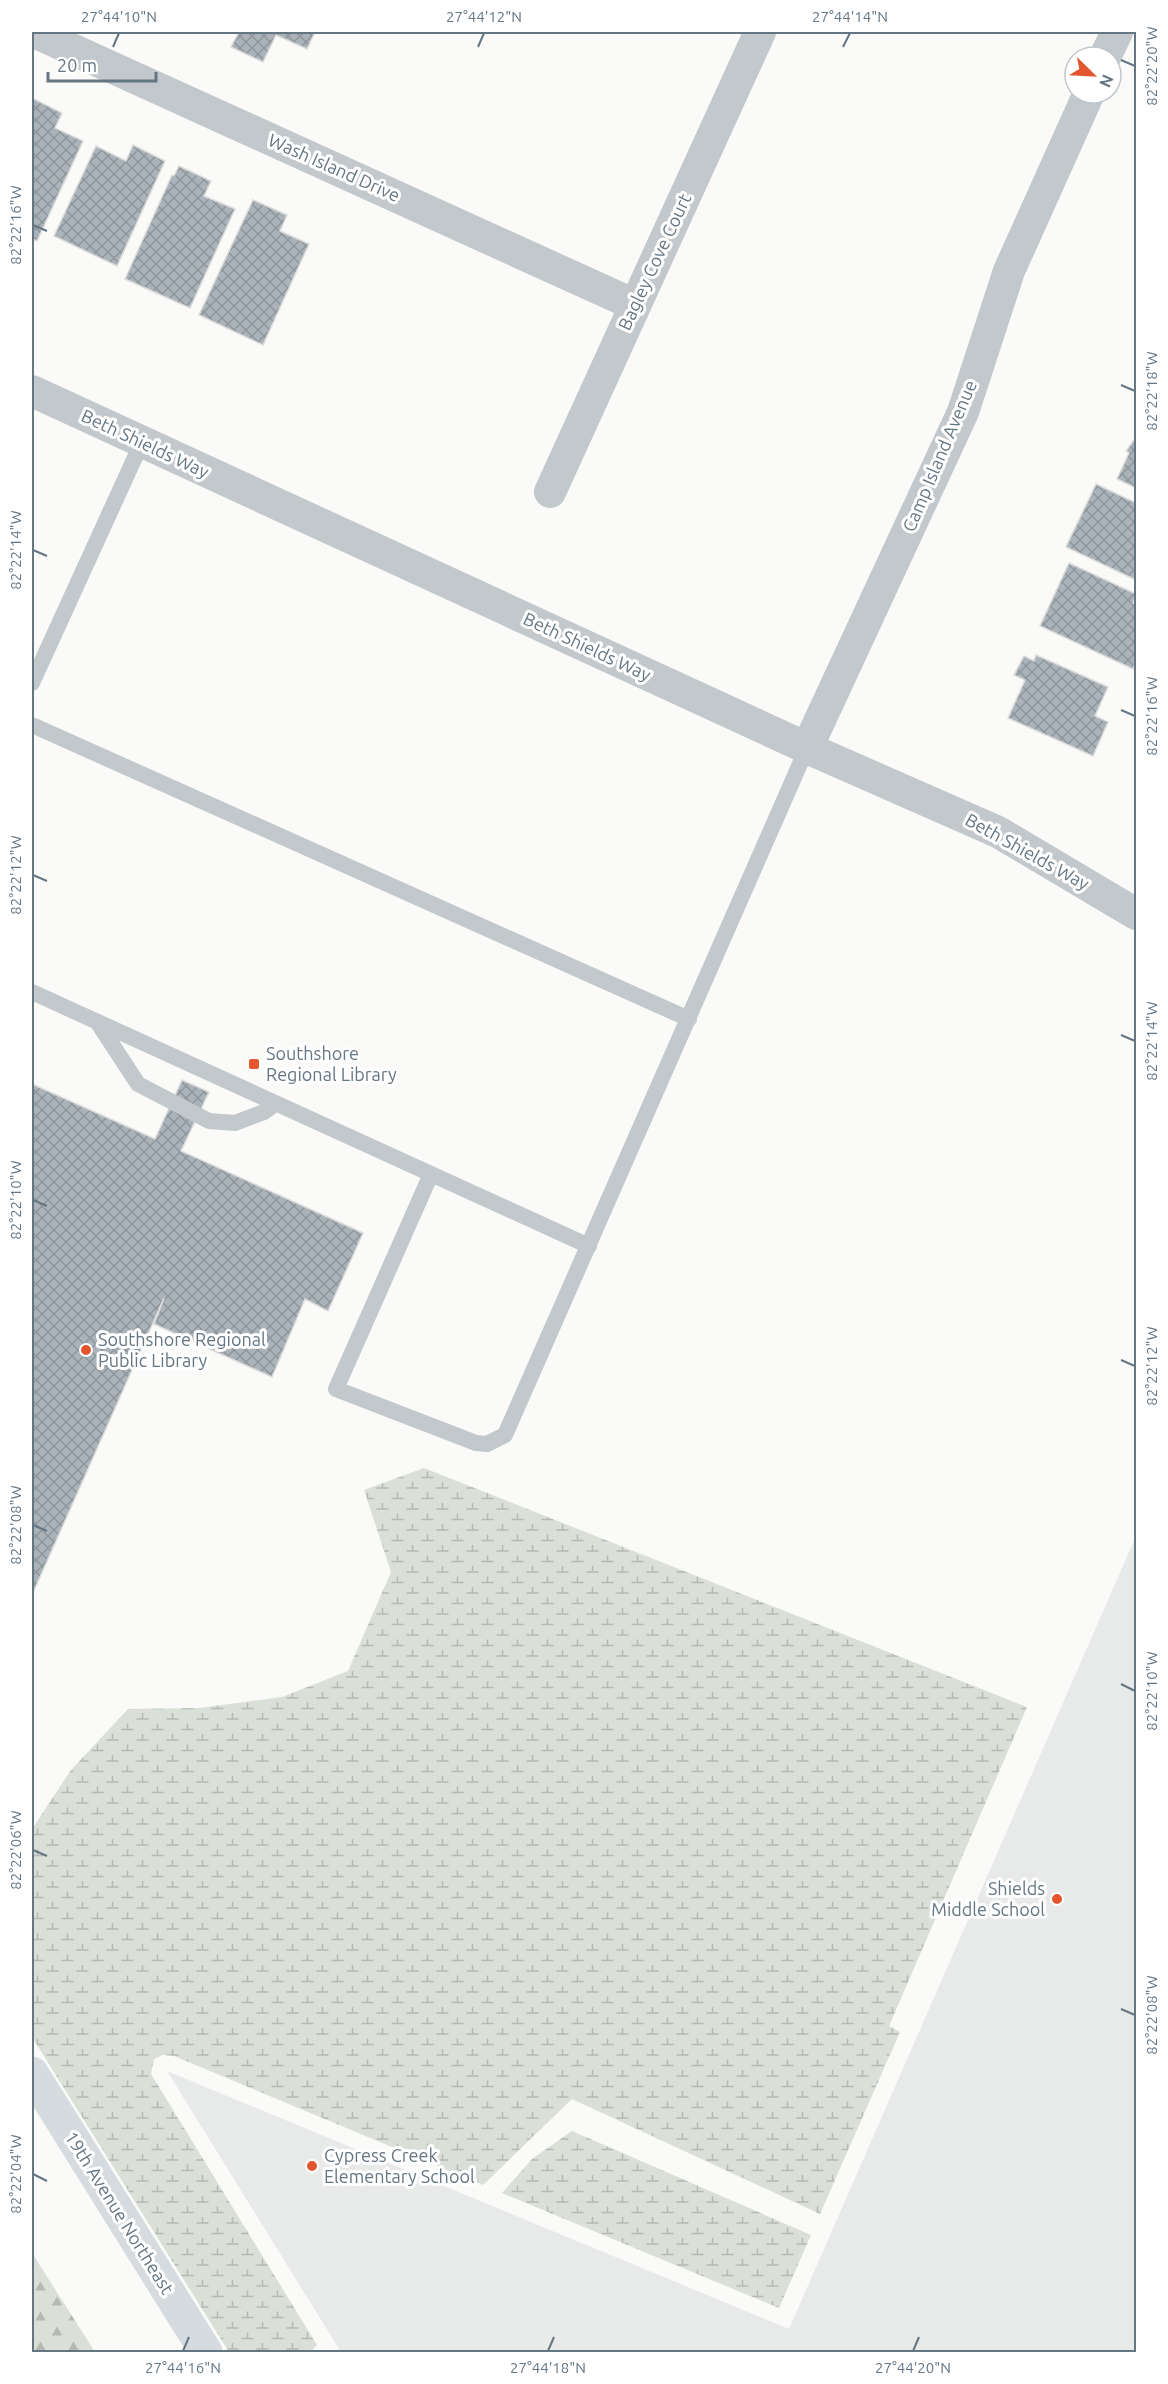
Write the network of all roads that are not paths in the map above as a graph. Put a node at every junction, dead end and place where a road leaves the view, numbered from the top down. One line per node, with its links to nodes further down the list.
1 (34, 32): 4 (street, Wash Island Drive)
2 (760, 32): 4 (street, Bagley Cove Court)
3 (1084, 105): 10 (street, Camp Island Avenue)
4 (635, 305): 7 (street, Bagley Cove Court)
5 (32, 391): 6 (street, Beth Shields Way)
6 (141, 442): 8 (lane); 10 (street, Beth Shields Way)
7 (550, 492)
8 (32, 683)
9 (32, 725): 13 (lane)
10 (807, 748): 11 (street, Beth Shields Way); 13 (lane)
11 (1137, 914)
12 (32, 992): 14 (lane)
13 (689, 1019): 17 (lane)
14 (98, 1023): 15 (lane); 15 (lane)
15 (275, 1104): 16 (lane)
16 (431, 1174): 17 (lane); 17 (lane)
17 (588, 1246)
18 (32, 2073): 19 (street, 19th Avenue Northeast)
19 (206, 2352)

